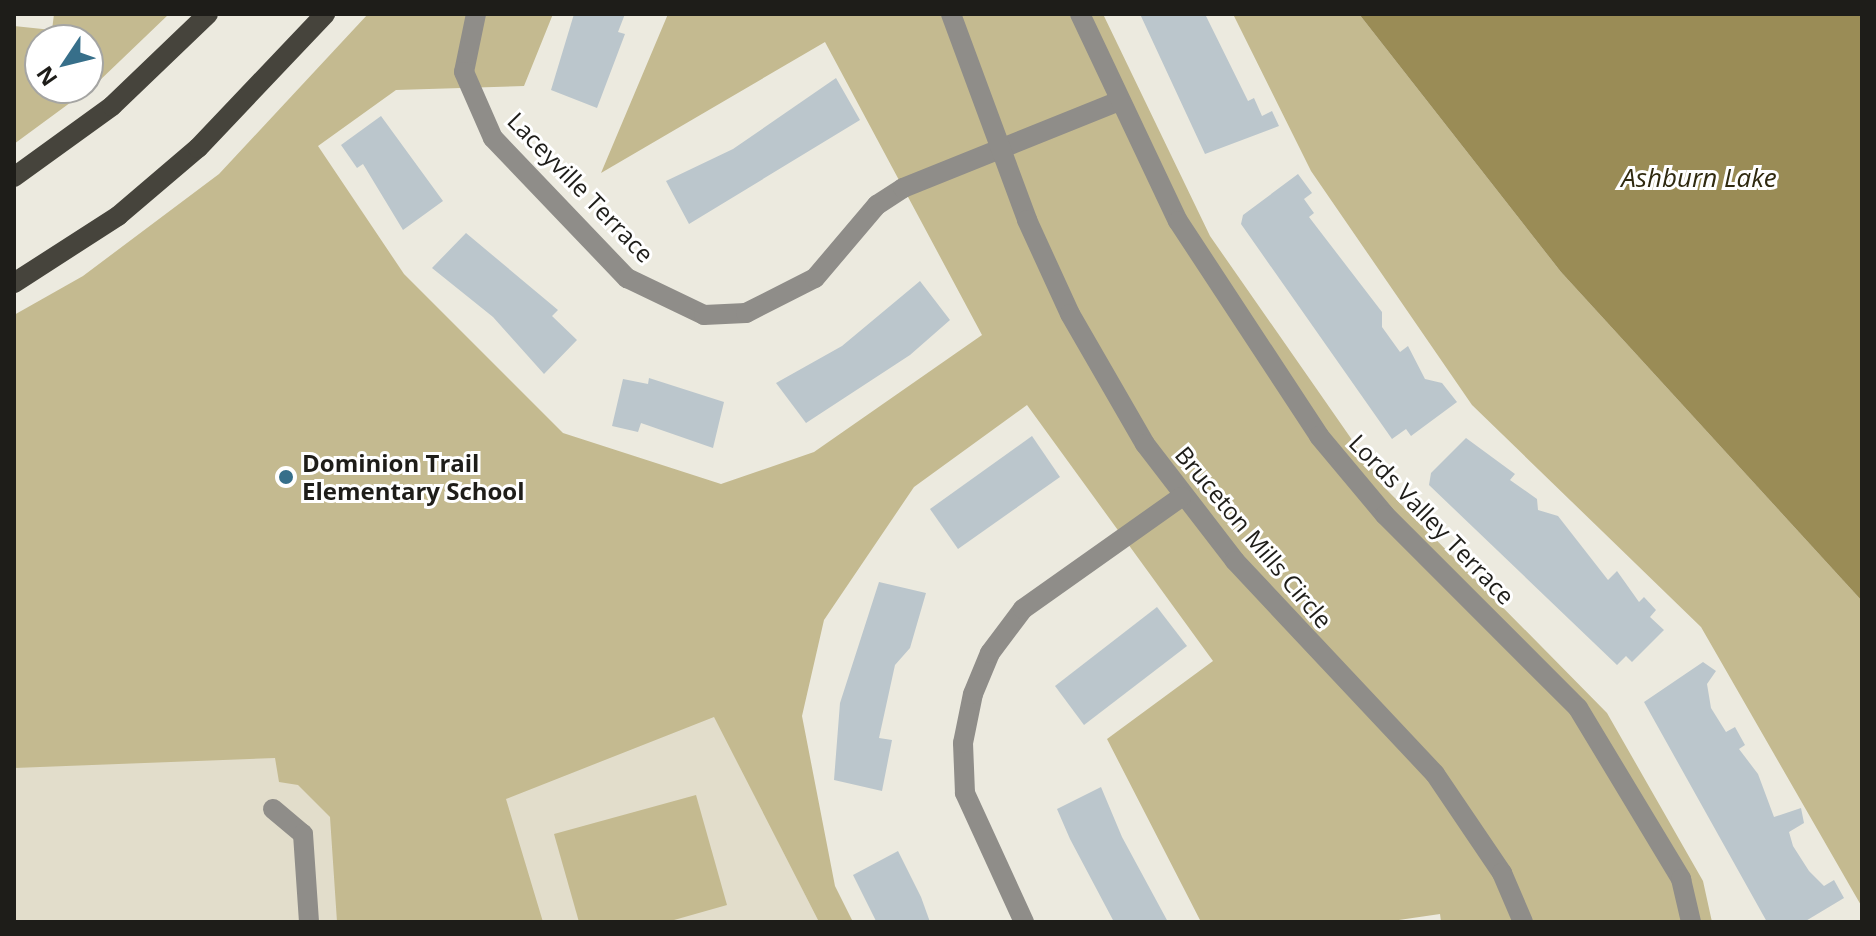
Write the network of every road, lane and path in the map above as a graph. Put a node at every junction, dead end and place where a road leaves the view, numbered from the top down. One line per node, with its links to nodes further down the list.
1 (208, 14): 8 (main road)
2 (325, 14): 9 (main road)
3 (476, 14): 7 (street, Laceyville Terrace)
4 (951, 14): 7 (street, Bruceton Mills Circle)
5 (1080, 14): 6 (street, Lords Valley Terrace)
6 (1117, 102): 7 (street, Laceyville Terrace); 15 (street, Lords Valley Terrace)
7 (999, 150): 10 (street, Bruceton Mills Circle)
8 (14, 177)
9 (14, 283)
10 (1181, 497): 13 (street); 14 (street, Bruceton Mills Circle)
11 (273, 809): 12 (street)
12 (309, 922)
13 (1024, 922)
14 (1523, 922)
15 (1691, 922)

